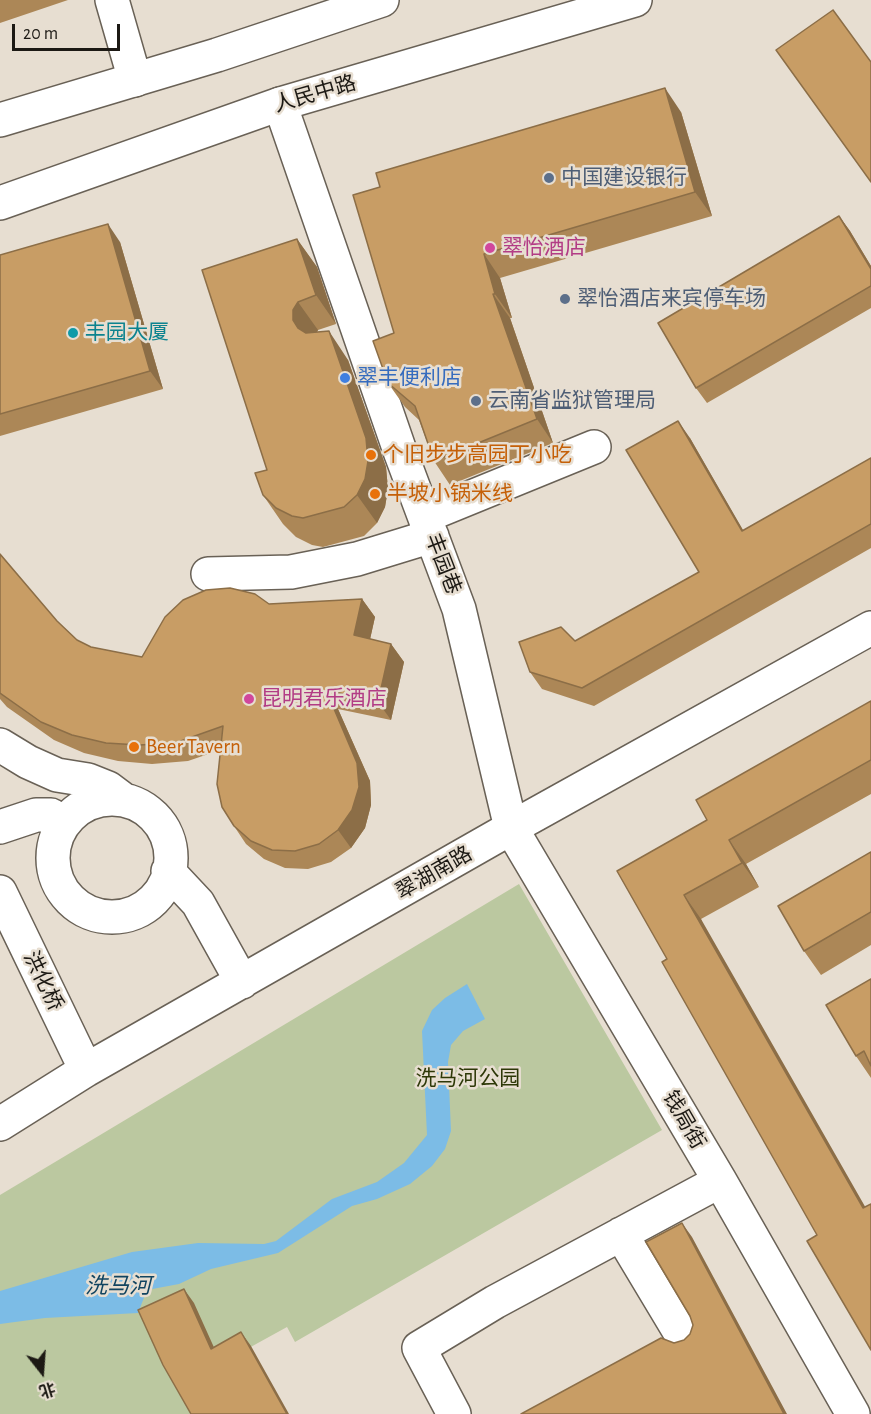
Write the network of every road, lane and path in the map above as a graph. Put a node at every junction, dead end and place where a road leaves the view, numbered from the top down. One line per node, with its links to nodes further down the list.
1 (112, 0): 4 (street)
2 (382, 0): 4 (street)
3 (635, 0): 5 (street, 人民中路)
4 (135, 80): 6 (street)
5 (290, 101): 7 (street, 人民中路); 9 (street, 丰园巷)
6 (0, 120)
7 (0, 202)
8 (594, 447): 9 (street)
9 (428, 526): 10 (street); 16 (street, 丰园巷)
10 (208, 574)
11 (871, 628): 16 (street, 翠湖南路)
12 (0, 745): 13 (street)
13 (124, 800): 14 (street); 17 (street)
14 (64, 823): 15 (street); 17 (street)
15 (0, 827)
16 (511, 828): 19 (street, 翠湖南路); 22 (street, 钱局街)
17 (168, 871): 19 (street)
18 (0, 892): 20 (street, 洪化桥)
19 (242, 982): 20 (street, 翠湖南路)
20 (86, 1070): 21 (street, 翠湖南路)
21 (0, 1124)
22 (720, 1181): 23 (street); 26 (street, 钱局街)
23 (621, 1234): 24 (street); 25 (street)
24 (684, 1339)
25 (454, 1414)
26 (853, 1414)

